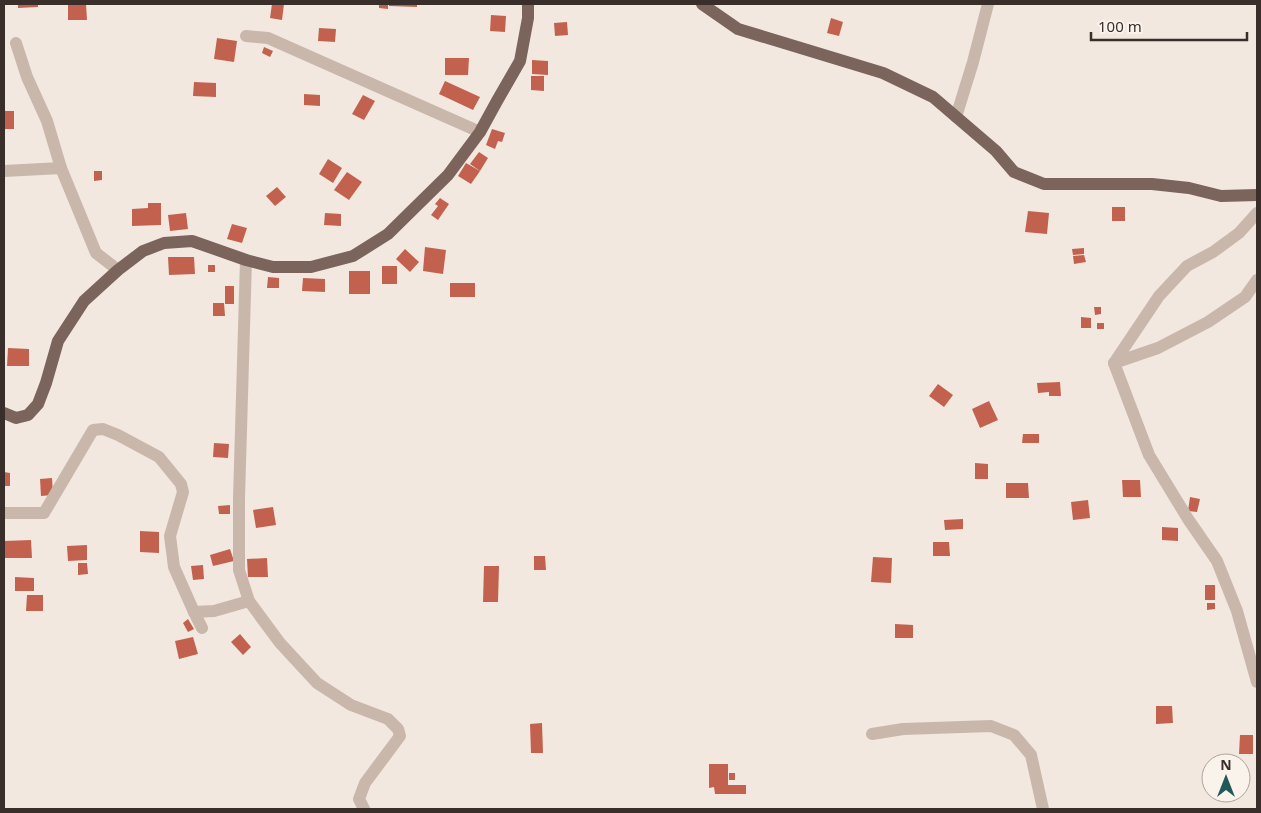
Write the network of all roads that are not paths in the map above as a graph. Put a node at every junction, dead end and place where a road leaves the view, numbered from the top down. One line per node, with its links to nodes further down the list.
1 (528, 4): 7 (main road)
2 (702, 4): 6 (main road)
3 (988, 4): 6 (street)
4 (246, 36): 7 (street)
5 (16, 43): 8 (street)
6 (956, 117): 10 (main road)
7 (480, 132): 12 (main road)
8 (61, 168): 9 (street); 13 (street)
9 (4, 171)
10 (1257, 195)
11 (1257, 213): 15 (street)
12 (246, 260): 13 (main road); 18 (street)
13 (118, 270): 16 (main road)
14 (1257, 280): 15 (street)
15 (1114, 363): 21 (street)
16 (4, 413)
17 (4, 513): 19 (street)
18 (249, 601): 19 (street); 23 (street)
19 (194, 612): 20 (street)
20 (202, 628)
21 (1257, 682)
22 (872, 734): 24 (street)
23 (364, 809)
24 (1043, 809)

